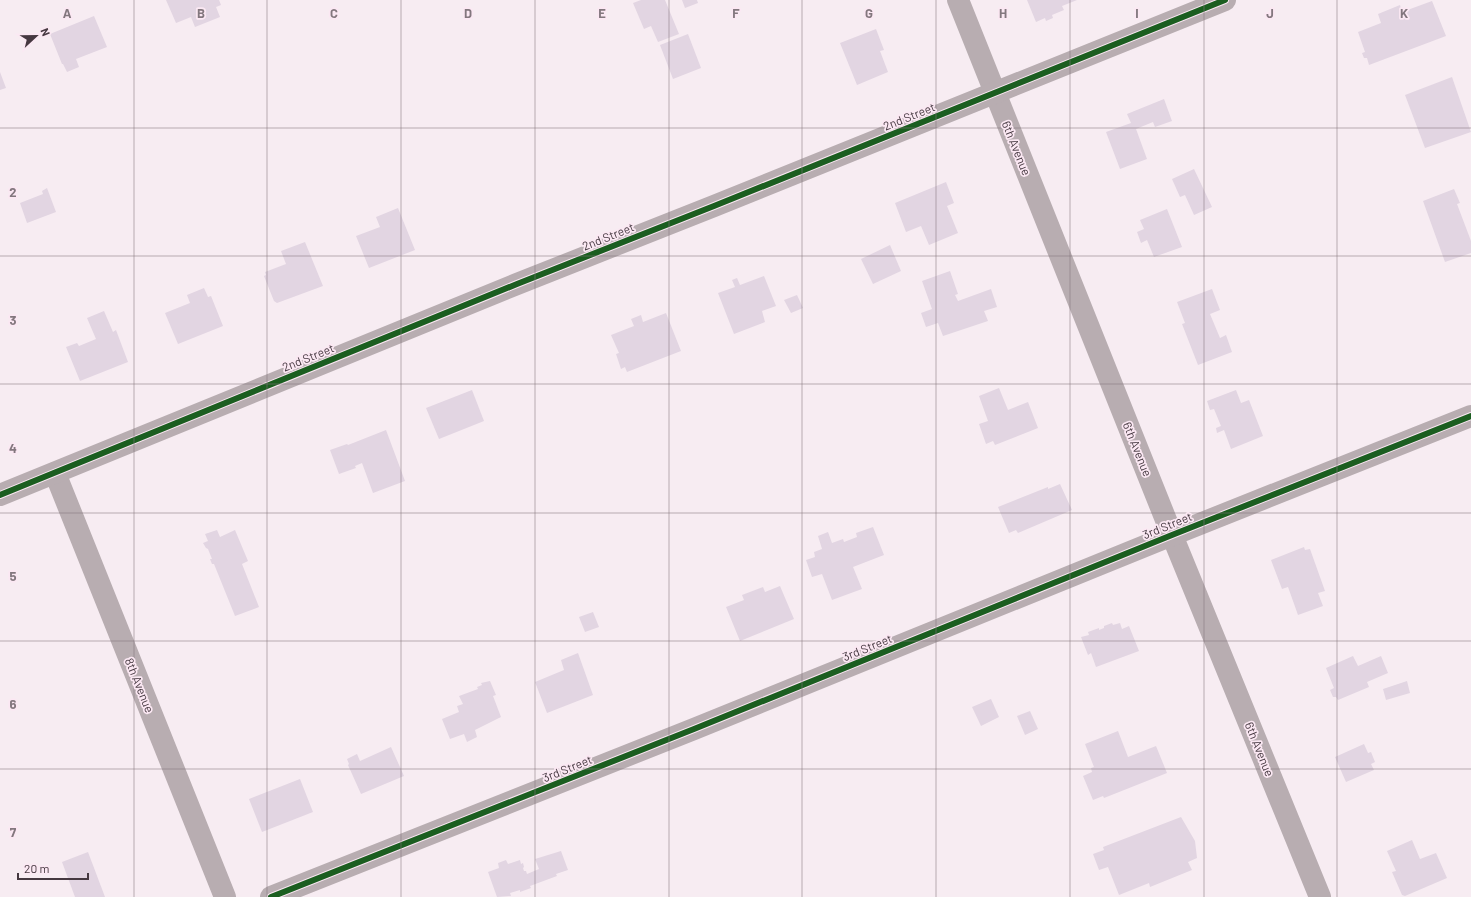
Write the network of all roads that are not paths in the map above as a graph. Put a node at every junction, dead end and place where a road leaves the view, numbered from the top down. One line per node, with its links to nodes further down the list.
1 (958, 0): 3 (street, 6th Avenue)
2 (1225, 0): 3 (street, 2nd Street)
3 (995, 93): 5 (street, 2nd Street); 7 (street, 6th Avenue)
4 (1471, 416): 7 (street, 3rd Street)
5 (55, 473): 6 (street, 2nd Street); 8 (street, 8th Avenue)
6 (0, 495)
7 (1172, 535): 9 (street, 3rd Street); 10 (street, 6th Avenue)
8 (224, 897)
9 (271, 897)
10 (1320, 897)

